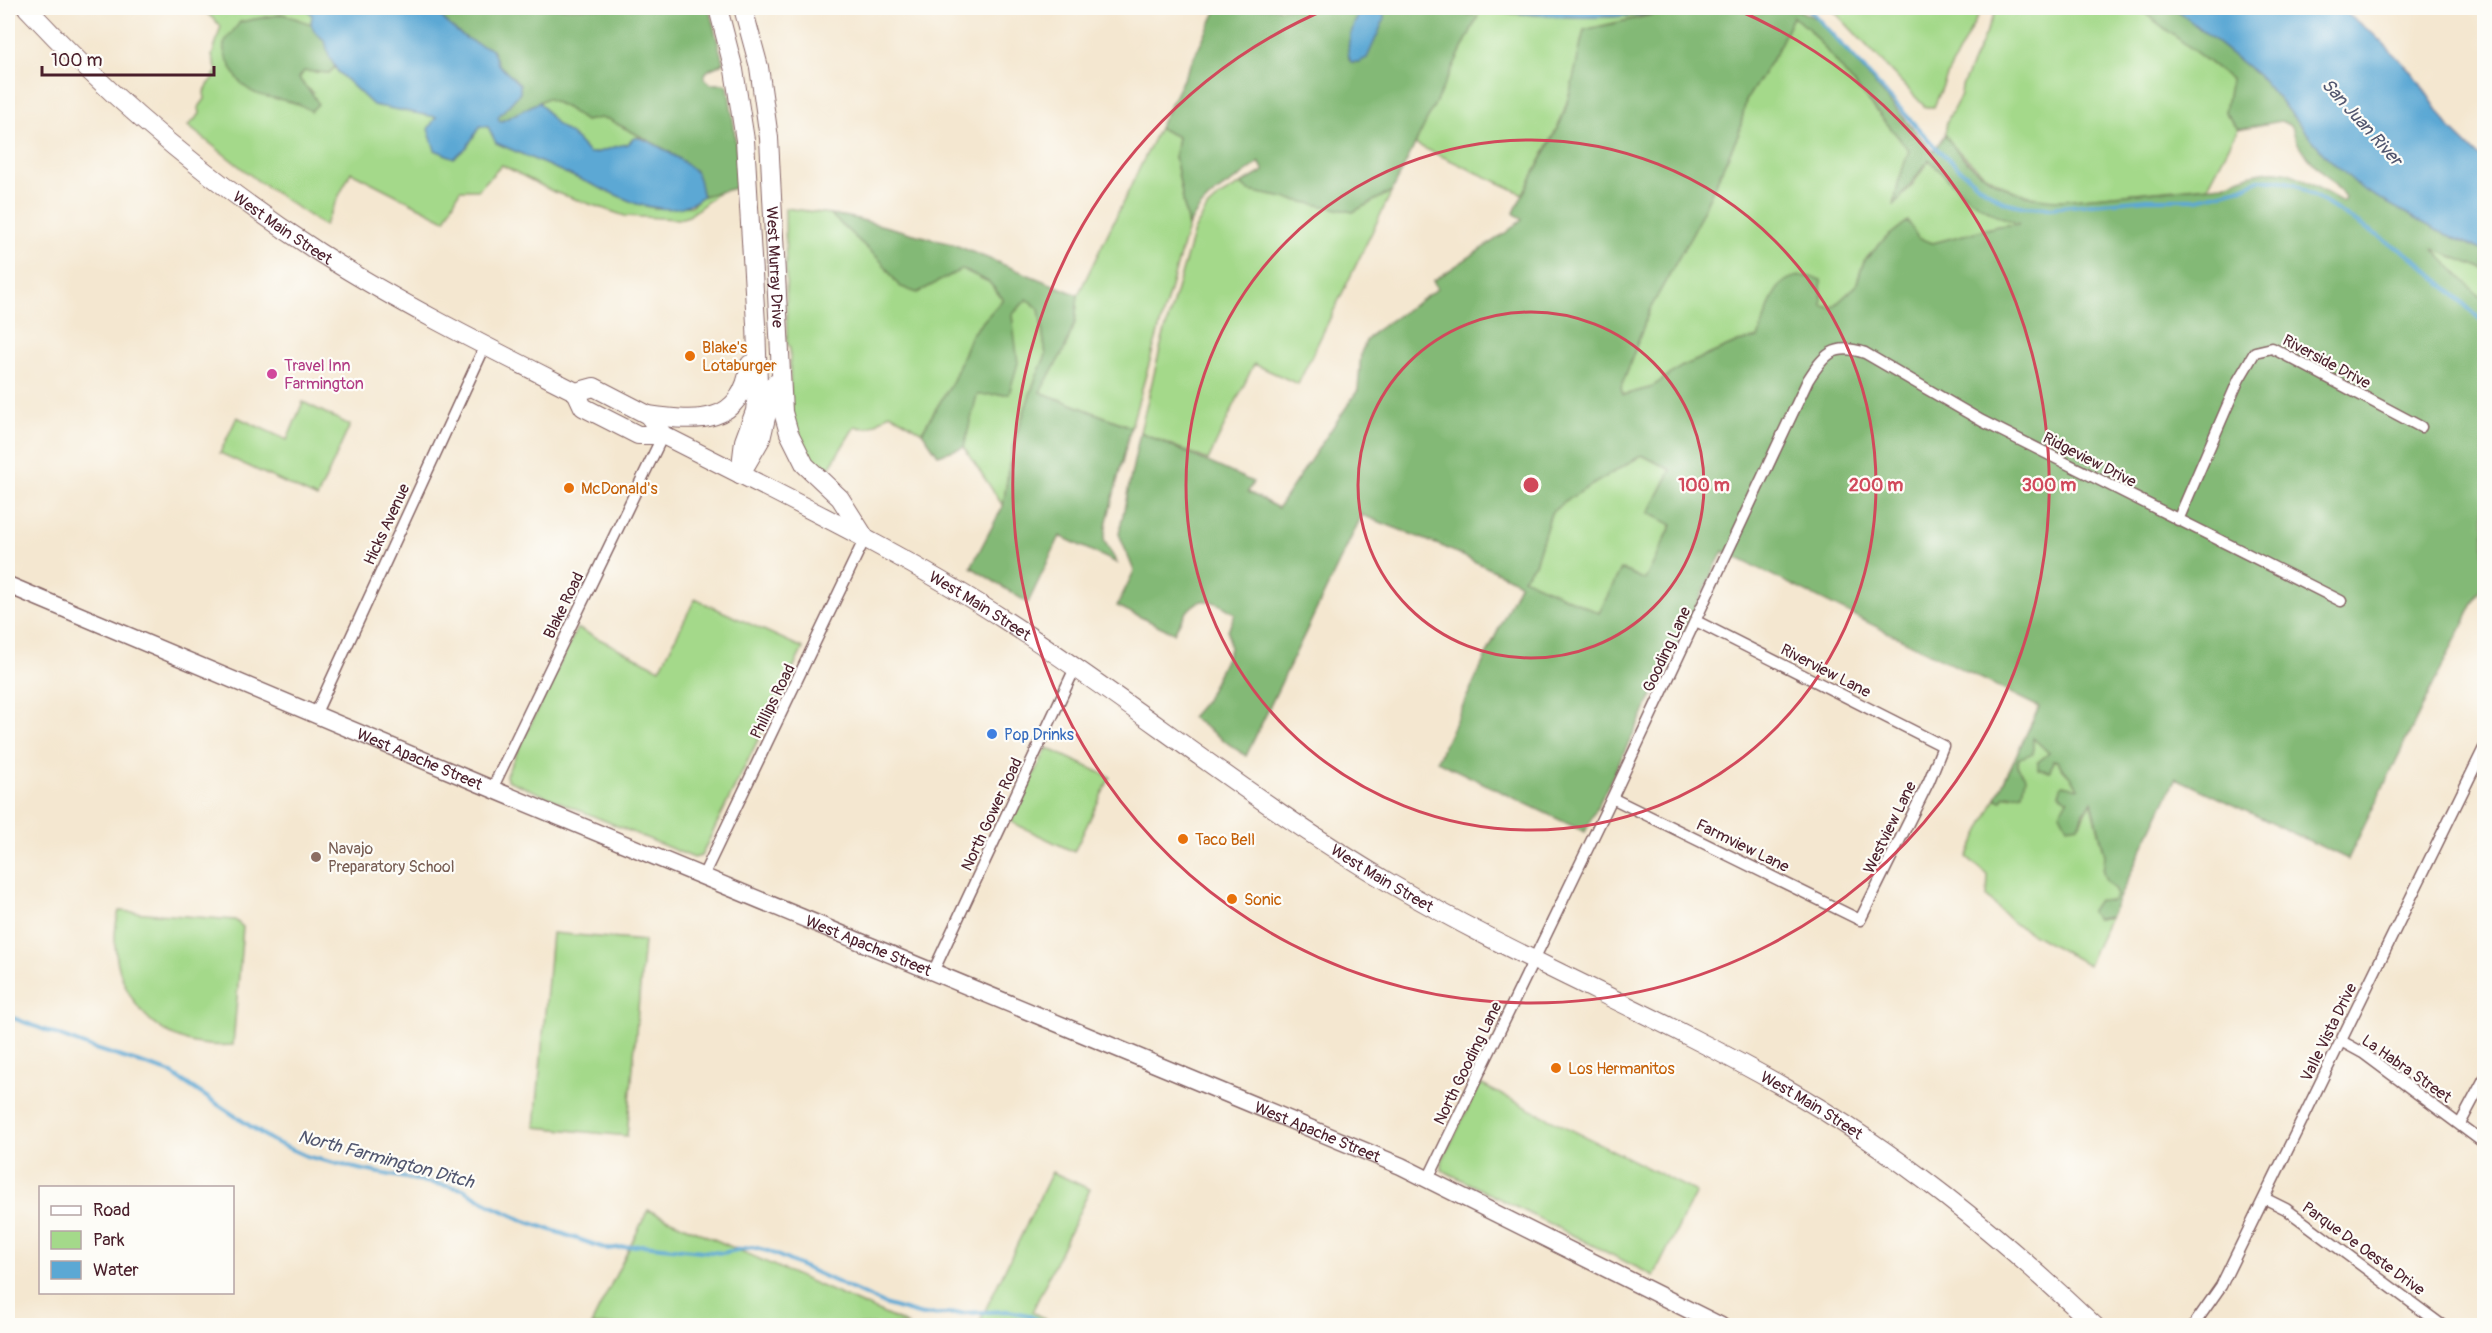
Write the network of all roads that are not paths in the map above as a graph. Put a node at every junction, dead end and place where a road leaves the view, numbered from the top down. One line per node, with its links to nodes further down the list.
1 (27, 8): 6 (main road, West Main Street)
2 (718, 8): 4 (main road, West Murray Drive)
3 (743, 8): 5 (main road, West Murray Drive)
4 (756, 324): 9 (main road); 12 (main road, West Murray Drive)
5 (777, 330): 12 (main road); 14 (main road, West Murray Drive)
6 (485, 346): 8 (main road, West Main Street); 19 (street, Hicks Avenue)
7 (1828, 354): 13 (street, Ridgeview Drive); 17 (street, Gooding Lane)
8 (576, 392): 9 (main road, West Main Street); 11 (main road, West Main Street)
9 (648, 415): 11 (main road, West Main Street)
10 (2421, 427): 13 (street, Riverside Drive)
11 (663, 435): 12 (main road, West Main Street); 22 (street, Blake Road)
12 (740, 474): 14 (main road, West Main Street)
13 (2178, 520): 16 (street, Ridgeview Drive)
14 (865, 538): 18 (main road, West Main Street); 24 (street, Phillips Road)
15 (8, 585): 19 (main road, West Apache Street)
16 (2341, 601)
17 (1696, 621): 20 (street, Riverview Lane); 23 (street, Gooding Lane)
18 (1075, 668): 26 (main road, West Main Street); 27 (street, North Gower Road)
19 (315, 715): 22 (main road, West Apache Street)
20 (1943, 746): 25 (street, Westview Lane)
21 (2484, 748): 28 (street, Valle Vista Drive)
22 (492, 789): 24 (main road, West Apache Street)
23 (1612, 798): 25 (street, Farmview Lane); 26 (street, Gooding Lane)
24 (703, 876): 27 (main road, West Apache Street)
25 (1860, 920)
26 (1534, 960): 32 (street, North Gooding Lane); 35 (main road, West Main Street)
27 (933, 972): 32 (main road, West Apache Street)
28 (2341, 1041): 30 (street, La Habra Street); 33 (street, Valle Vista Drive)
29 (2484, 1079): 30 (street)
30 (2460, 1124): 31 (street, La Habra Street)
31 (2484, 1143)
32 (1428, 1179): 34 (main road, West Apache Street)
33 (2264, 1198): 36 (street, Valle Vista Drive); 37 (street, Parque De Oeste Drive)
34 (1721, 1326)
35 (2095, 1326)
36 (2193, 1326)
37 (2444, 1326)

